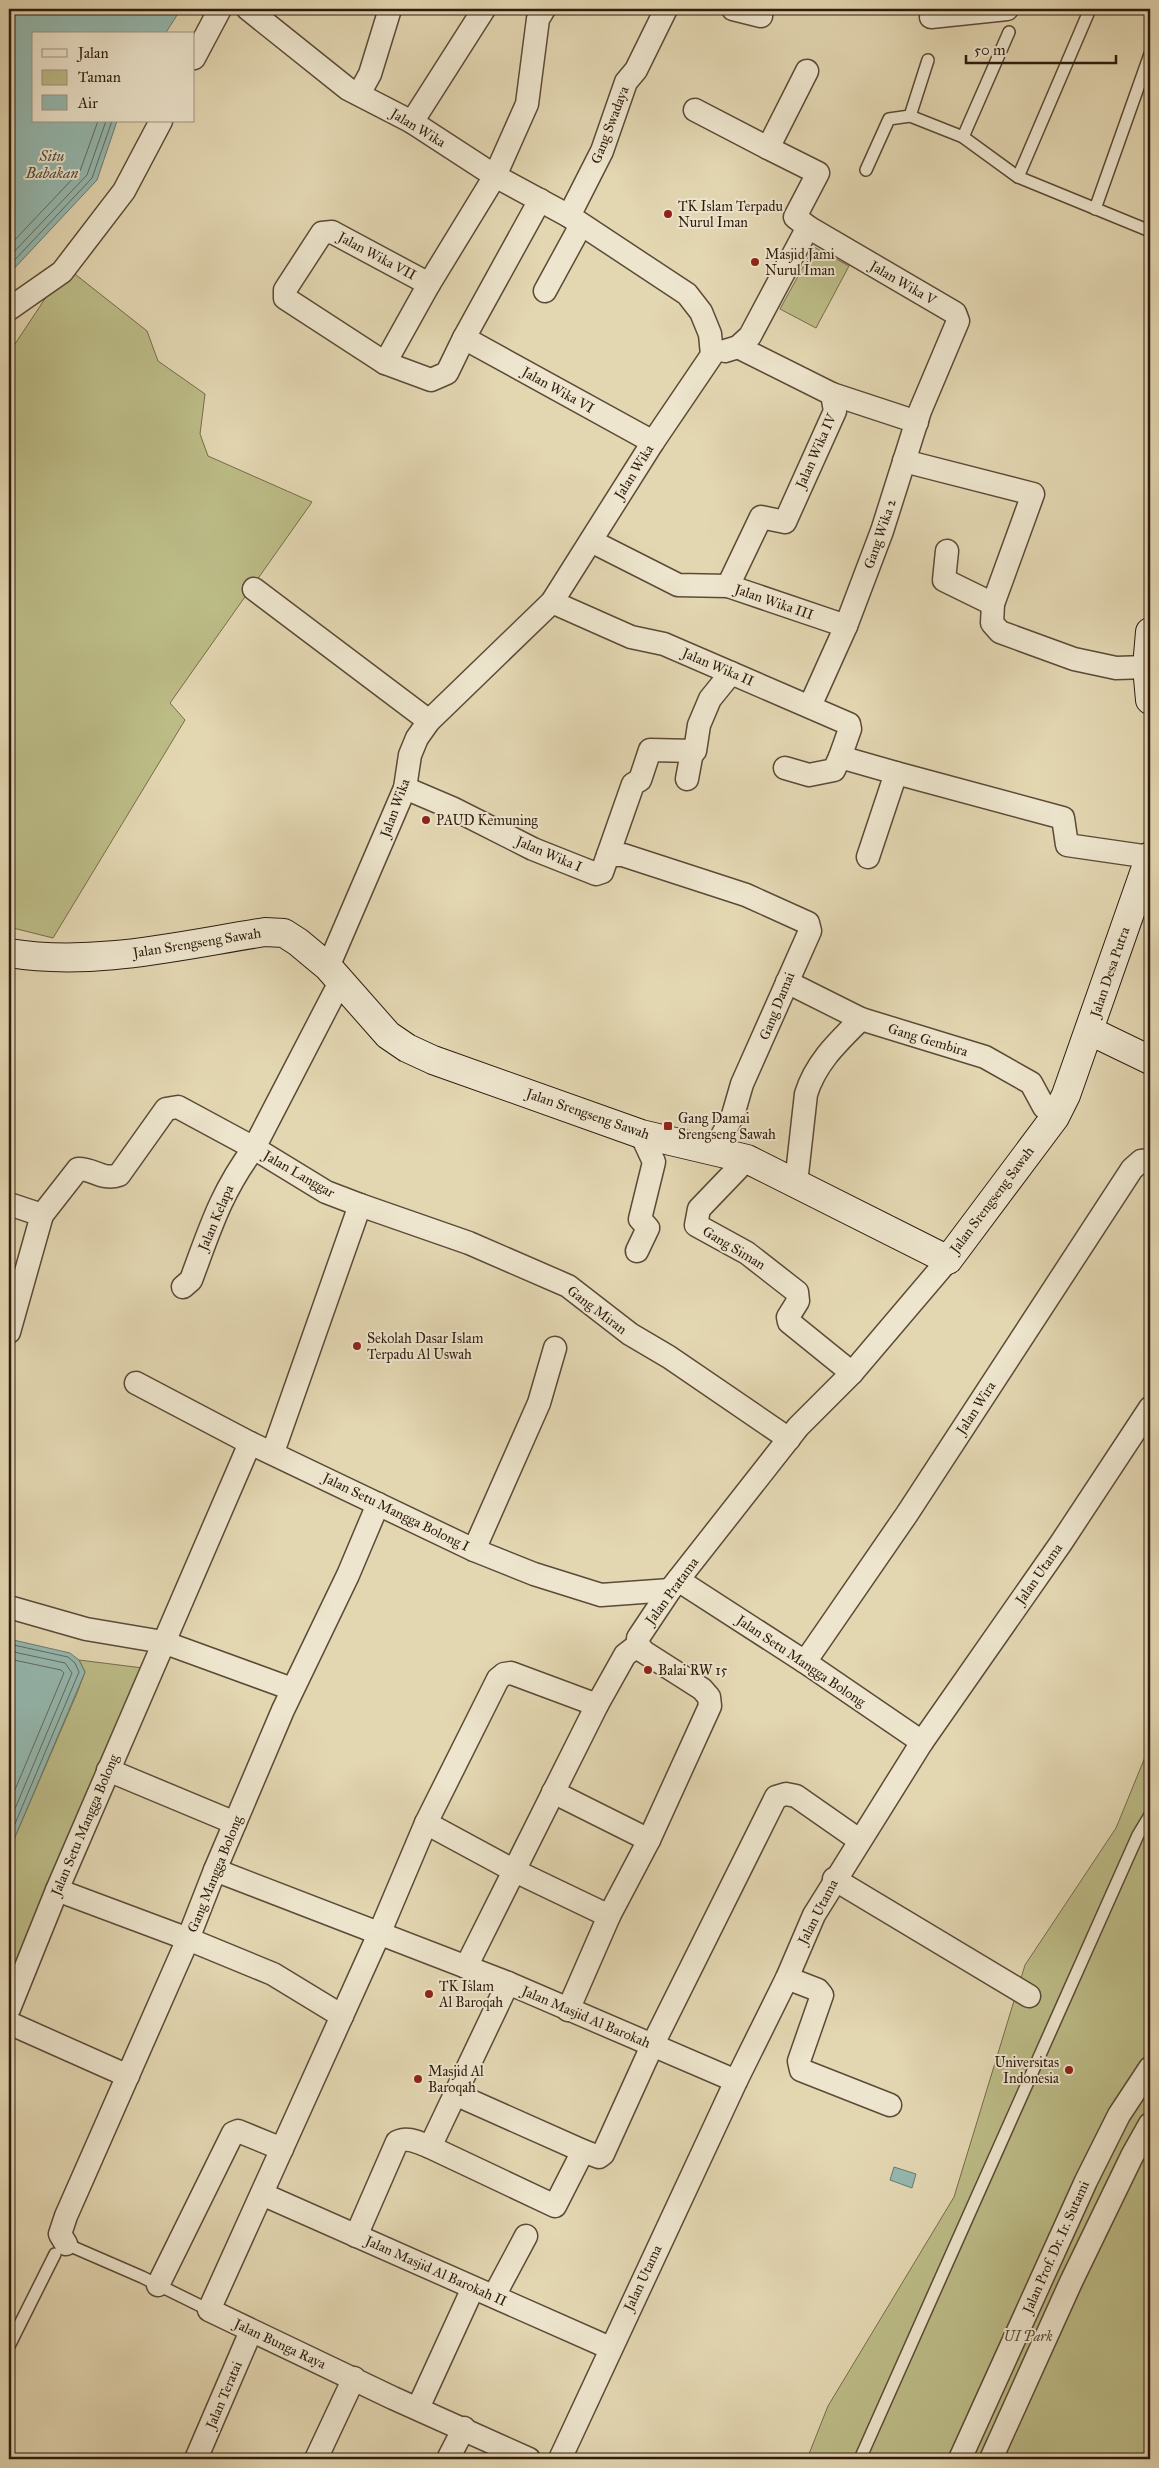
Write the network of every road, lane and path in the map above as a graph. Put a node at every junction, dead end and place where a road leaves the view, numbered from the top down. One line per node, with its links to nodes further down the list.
1 (220, 9): 14 (street)
2 (248, 9): 17 (street, Jalan Wika)
3 (390, 9): 17 (street)
4 (484, 9): 21 (street)
5 (544, 9): 25 (street)
6 (666, 9): 29 (street, Gang Swadaya)
7 (733, 9): 10 (street)
8 (1007, 9): 11 (street)
9 (1090, 9): 26 (lane)
10 (761, 16)
11 (931, 17)
12 (1009, 32): 22 (lane)
13 (1150, 54): 28 (lane)
14 (195, 56)
15 (928, 60): 19 (lane)
16 (807, 72): 23 (street)
17 (359, 94): 21 (street, Jalan Wika)
18 (695, 110): 23 (street)
19 (910, 116): 22 (lane); 24 (lane)
20 (160, 122): 34 (street)
21 (412, 122): 25 (street, Jalan Wika)
22 (963, 137): 26 (lane)
23 (768, 148): 30 (street)
24 (866, 170)
25 (494, 176): 27 (street, Jalan Wika); 32 (street, Jalan Wika VII)
26 (1018, 177): 28 (lane)
27 (540, 200): 29 (street, Jalan Wika); 35 (street)
28 (1095, 209): 31 (lane)
29 (575, 220): 33 (street, Gang Swadaya); 37 (street, Jalan Wika)
30 (808, 228): 36 (street); 38 (street, Jalan Wika V)
31 (1150, 231)
32 (429, 284): 39 (street); 39 (street, Jalan Wika VII)
33 (545, 292)
34 (9, 309)
35 (464, 338): 39 (street, Jalan Wika VII); 42 (street, Jalan Wika VI)
36 (738, 347): 37 (street); 40 (street, Jalan Wika IV)
37 (712, 355): 42 (street, Jalan Wika)
38 (942, 358): 41 (street, Gang Wika 2)
39 (385, 363)
40 (832, 394): 41 (street); 46 (street, Jalan Wika IV)
41 (917, 422): 43 (street, Gang Wika 2)
42 (653, 442): 44 (street, Jalan Wika)
43 (904, 461): 49 (street); 50 (street, Gang Wika 2)
44 (591, 541): 46 (street, Jalan Wika III); 48 (street, Jalan Wika)
45 (947, 551): 49 (street)
46 (728, 586): 50 (street, Jalan Wika III)
47 (254, 589): 56 (street)
48 (552, 602): 53 (street, Jalan Wika II); 56 (street, Jalan Wika)
49 (993, 604): 52 (street)
50 (846, 626): 55 (street, Gang Wika 2)
51 (1150, 632): 52 (street)
52 (1147, 668): 54 (street)
53 (731, 673): 55 (street, Jalan Wika II); 57 (street)
54 (1150, 700)
55 (810, 706): 58 (street, Jalan Wika II)
56 (421, 714): 62 (street, Jalan Wika)
57 (692, 752): 61 (street); 63 (street)
58 (840, 757): 59 (street); 60 (street)
59 (785, 768)
60 (896, 773): 64 (street); 65 (street)
61 (686, 778)
62 (405, 788): 63 (street, Jalan Wika I); 67 (street, Jalan Wika)
63 (608, 855): 68 (street, Gang Damai)
64 (1150, 857): 70 (street, Jalan Desa Putra)
65 (868, 858)
66 (9, 953): 67 (street, Jalan Srengseng Sawah)
67 (334, 975): 73 (street, Jalan Srengseng Sawah); 74 (street, Jalan Langgar)
68 (786, 982): 69 (street, Gang Gembira); 75 (street, Gang Damai)
69 (861, 1019): 72 (street, Gang Gembira); 78 (street)
70 (1090, 1031): 71 (street); 72 (street, Jalan Srengseng Sawah)
71 (1150, 1060)
72 (1055, 1116): 83 (street, Jalan Srengseng Sawah)
73 (641, 1134): 75 (street, Jalan Srengseng Sawah); 82 (street)
74 (254, 1148): 80 (street, Jalan Langgar); 81 (street); 84 (street, Jalan Kelapa)
75 (714, 1151): 76 (street, Jalan Srengseng Sawah)
76 (748, 1159): 78 (street, Jalan Srengseng Sawah); 87 (street, Gang Siman)
77 (1150, 1160): 99 (street, Jalan Wira)
78 (796, 1183): 83 (street, Jalan Srengseng Sawah)
79 (9, 1204): 81 (street)
80 (360, 1205): 90 (street, Gang Miran); 92 (street)
81 (42, 1215): 85 (street)
82 (637, 1251)
83 (948, 1260): 87 (street, Jalan Pratama)
84 (182, 1287)
85 (9, 1332)
86 (555, 1348): 94 (street)
87 (852, 1373): 90 (street, Jalan Pratama)
88 (136, 1383): 91 (street, Jalan Setu Mangga Bolong I)
89 (1150, 1408): 102 (street, Jalan Utama)
90 (789, 1439): 95 (street, Jalan Pratama)
91 (250, 1443): 92 (street, Jalan Setu Mangga Bolong I); 97 (street, Jalan Setu Mangga Bolong)
92 (273, 1452): 93 (street, Jalan Setu Mangga Bolong I)
93 (378, 1504): 94 (street, Jalan Setu Mangga Bolong I); 100 (street, Gang Mangga Bolong)
94 (474, 1550): 95 (street, Jalan Setu Mangga Bolong I)
95 (674, 1585): 98 (street, Jalan Pratama); 99 (street, Jalan Setu Mangga Bolong)
96 (9, 1608): 97 (street)
97 (163, 1642): 100 (street); 103 (street, Jalan Setu Mangga Bolong)
98 (638, 1645): 101 (street, Jalan Pratama); 108 (street)
99 (805, 1662): 102 (street, Jalan Setu Mangga Bolong)
100 (292, 1689): 106 (street, Gang Mangga Bolong)
101 (597, 1705): 104 (street, Jalan Pratama); 107 (street)
102 (922, 1742): 109 (street, Jalan Utama)
103 (108, 1770): 106 (street); 113 (street, Jalan Setu Mangga Bolong)
104 (553, 1792): 108 (street); 111 (street, Jalan Pratama)
105 (1150, 1815): 154 (lane)
106 (235, 1823): 110 (street, Gang Mangga Bolong)
107 (426, 1823): 111 (street); 115 (street)
108 (648, 1840): 114 (street)
109 (859, 1840): 112 (street, Jalan Utama); 125 (street)
110 (214, 1870): 115 (street, Jalan Masjid Al Barokah); 116 (street, Gang Mangga Bolong)
111 (514, 1870): 114 (street); 117 (street, Jalan Pratama)
112 (834, 1879): 118 (street, Jalan Utama); 120 (street)
113 (57, 1890): 116 (street); 121 (street, Jalan Setu Mangga Bolong)
114 (608, 1916): 122 (street)
115 (379, 1934): 117 (street, Jalan Masjid Al Barokah); 123 (street)
116 (188, 1939): 123 (street); 127 (street, Gang Mangga Bolong)
117 (466, 1967): 119 (street, Jalan Masjid Al Barokah)
118 (787, 1978): 128 (street, Jalan Utama); 130 (street)
119 (508, 1983): 122 (street, Jalan Masjid Al Barokah); 129 (street)
120 (1029, 1996)
121 (9, 2009)
122 (568, 2010): 125 (street, Jalan Masjid Al Barokah)
123 (342, 2016): 133 (street)
124 (9, 2023): 127 (street)
125 (652, 2046): 128 (street, Jalan Masjid Al Barokah); 134 (street)
126 (1150, 2068): 155 (street, Jalan Prof. Dr. Ir. Sutami)
127 (128, 2076): 138 (street, Gang Mangga Bolong)
128 (736, 2081): 145 (street, Jalan Utama)
129 (455, 2094): 132 (street); 134 (street)
130 (890, 2105)
131 (1150, 2124): 156 (street, Jalan Prof. Dr. Ir. Sutami)
132 (430, 2147): 134 (street); 136 (street)
133 (282, 2149): 135 (street); 139 (street)
134 (583, 2152)
135 (262, 2194): 136 (street, Jalan Masjid Al Barokah II); 142 (street)
136 (356, 2236): 140 (street, Jalan Masjid Al Barokah II)
137 (526, 2236): 141 (street)
138 (60, 2249): 139 (lane, Jalan Bunga Raya); 144 (lane)
139 (158, 2285): 142 (lane, Jalan Bunga Raya)
140 (473, 2288): 141 (street, Jalan Masjid Al Barokah II); 147 (street)
141 (494, 2296): 145 (street, Jalan Masjid Al Barokah II)
142 (209, 2310): 143 (street, Jalan Bunga Raya)
143 (251, 2331): 146 (street, Jalan Bunga Raya); 149 (street, Jalan Teratai)
144 (9, 2346)
145 (610, 2348): 153 (street, Jalan Utama)
146 (354, 2378): 147 (street, Jalan Bunga Raya); 150 (street)
147 (418, 2408): 148 (street, Jalan Bunga Raya)
148 (464, 2428): 151 (street); 152 (street, Jalan Bunga Raya)
149 (196, 2459)
150 (316, 2459)
151 (448, 2459)
152 (529, 2459)
153 (560, 2459)
154 (860, 2459)
155 (960, 2459)
156 (991, 2459)

